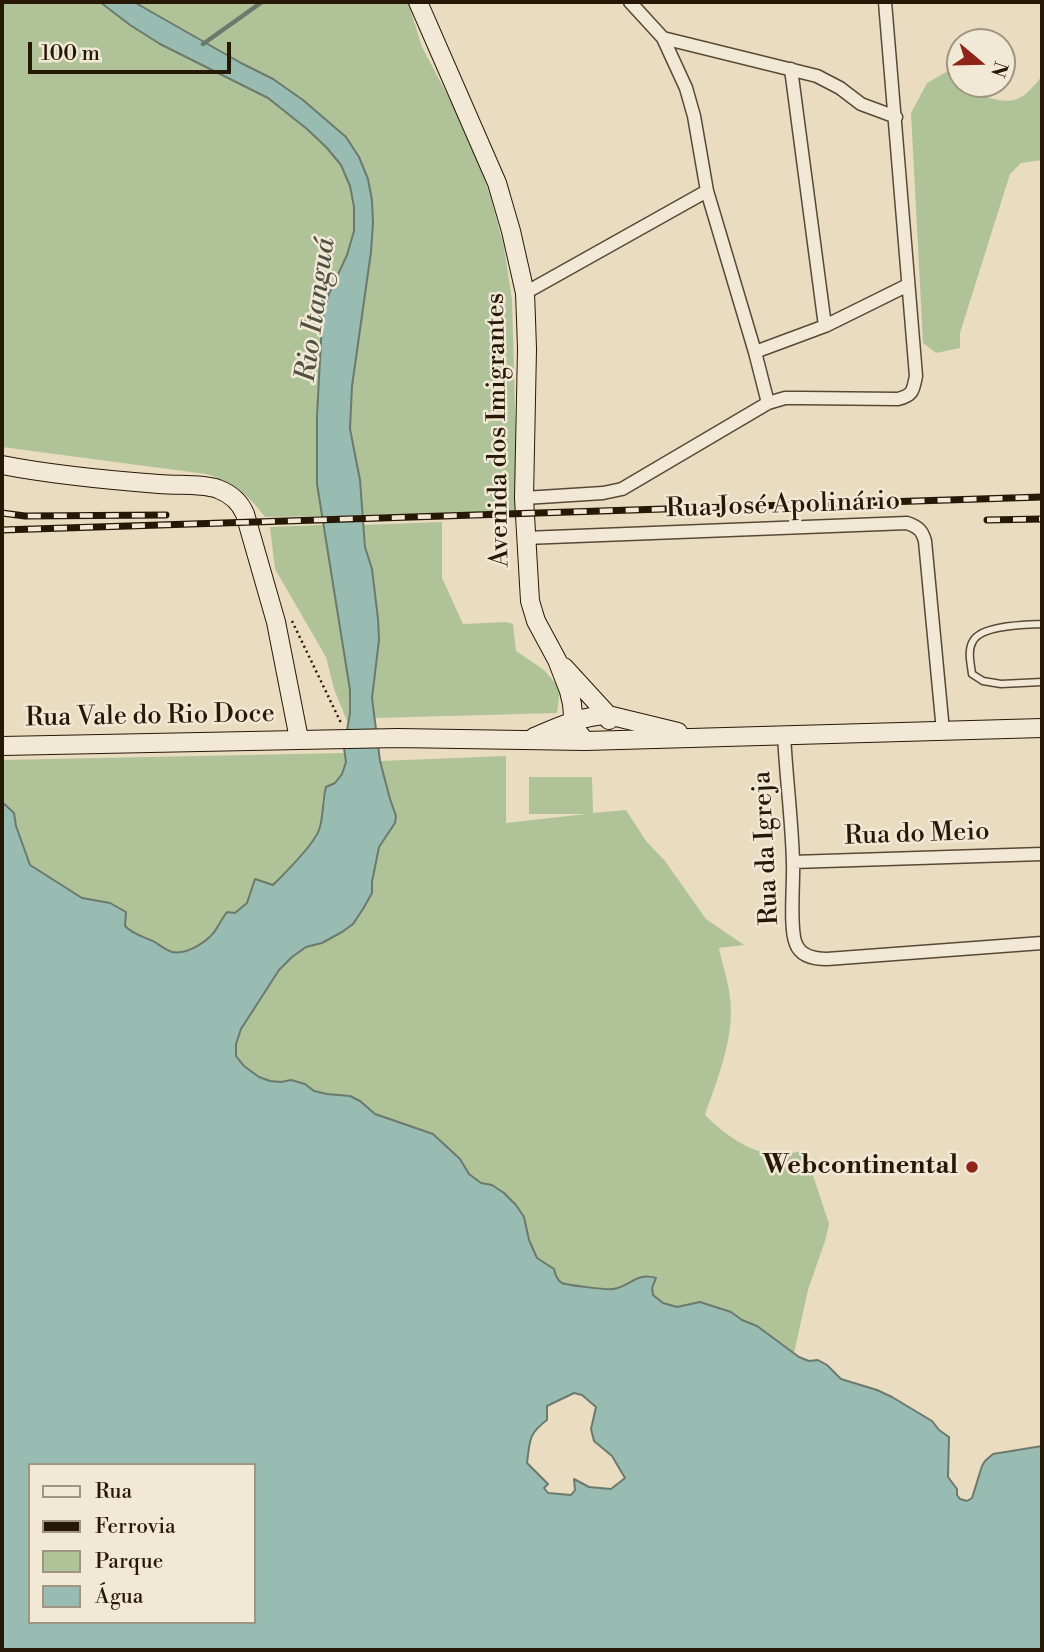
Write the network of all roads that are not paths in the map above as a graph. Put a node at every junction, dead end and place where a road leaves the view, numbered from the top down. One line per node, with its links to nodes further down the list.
1 (418, 2): 9 (street, Avenida dos Imigrantes)
2 (629, 2): 4 (street)
3 (885, 2): 6 (street)
4 (663, 38): 5 (street); 7 (street)
5 (790, 69): 6 (street); 10 (street)
6 (895, 117): 8 (street)
7 (707, 191): 9 (street); 11 (street)
8 (908, 285): 10 (street); 12 (street)
9 (525, 293): 14 (street, Avenida dos Imigrantes)
10 (825, 326): 11 (street)
11 (755, 352): 12 (street)
12 (768, 403): 14 (street)
13 (2, 466): 25 (street)
14 (524, 498): 15 (street, Avenida dos Imigrantes)
15 (525, 538): 17 (street, Avenida dos Imigrantes); 22 (street, Rua José Apolinário)
16 (1042, 624): 18 (lane)
17 (557, 660): 19 (street, Avenida dos Imigrantes); 20 (street, Avenida dos Imigrantes)
18 (1042, 682)
19 (608, 715): 20 (street); 24 (street); 27 (street)
20 (573, 721): 26 (street); 27 (street, Avenida dos Imigrantes)
21 (1042, 728): 22 (street, Rua Vale do Rio Doce)
22 (943, 731): 23 (street, Rua Vale do Rio Doce)
23 (784, 734): 24 (street, Rua Vale do Rio Doce); 30 (street, Rua da Igreja)
24 (700, 737): 27 (street, Rua Vale do Rio Doce)
25 (299, 740): 26 (street, Rua Vale do Rio Doce); 28 (street, Rua Vale do Rio Doce)
26 (524, 741): 27 (street, Rua Vale do Rio Doce)
27 (594, 741)
28 (2, 746)
29 (1042, 854): 30 (street, Rua do Meio)
30 (793, 862): 31 (street, Rua da Igreja)
31 (1042, 943)

